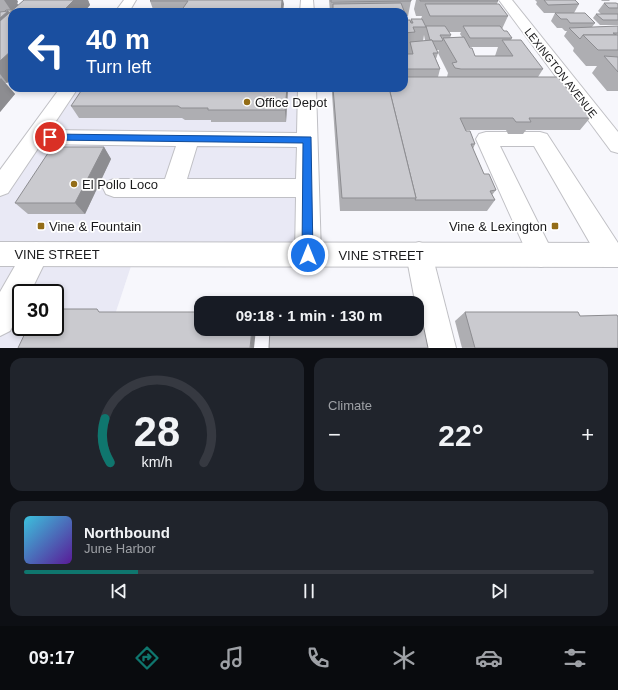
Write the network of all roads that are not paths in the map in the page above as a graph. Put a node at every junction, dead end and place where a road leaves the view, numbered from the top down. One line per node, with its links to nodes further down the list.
1 (505, 0): 7 (street, LEXINGTON AVENUE)
2 (66, 92): 4 (street)
3 (308, 92): 6 (street)
4 (35, 137): 5 (street); 8 (street)
5 (189, 138): 6 (street); 11 (street)
6 (308, 140): 12 (street)
7 (618, 146)
8 (10, 159): 9 (street)
9 (0, 187)
10 (114, 188): 11 (street)
11 (173, 188): 12 (street)
12 (308, 188): 16 (street)
13 (0, 254): 14 (street, VINE STREET)
14 (36, 254): 16 (street, VINE STREET); 19 (street)
15 (419, 254): 16 (street, VINE STREET); 17 (street, VINE STREET); 20 (street)
16 (308, 255)
17 (541, 255): 18 (street, VINE STREET); 18 (street)
18 (614, 255)
19 (0, 321)
20 (440, 348)

